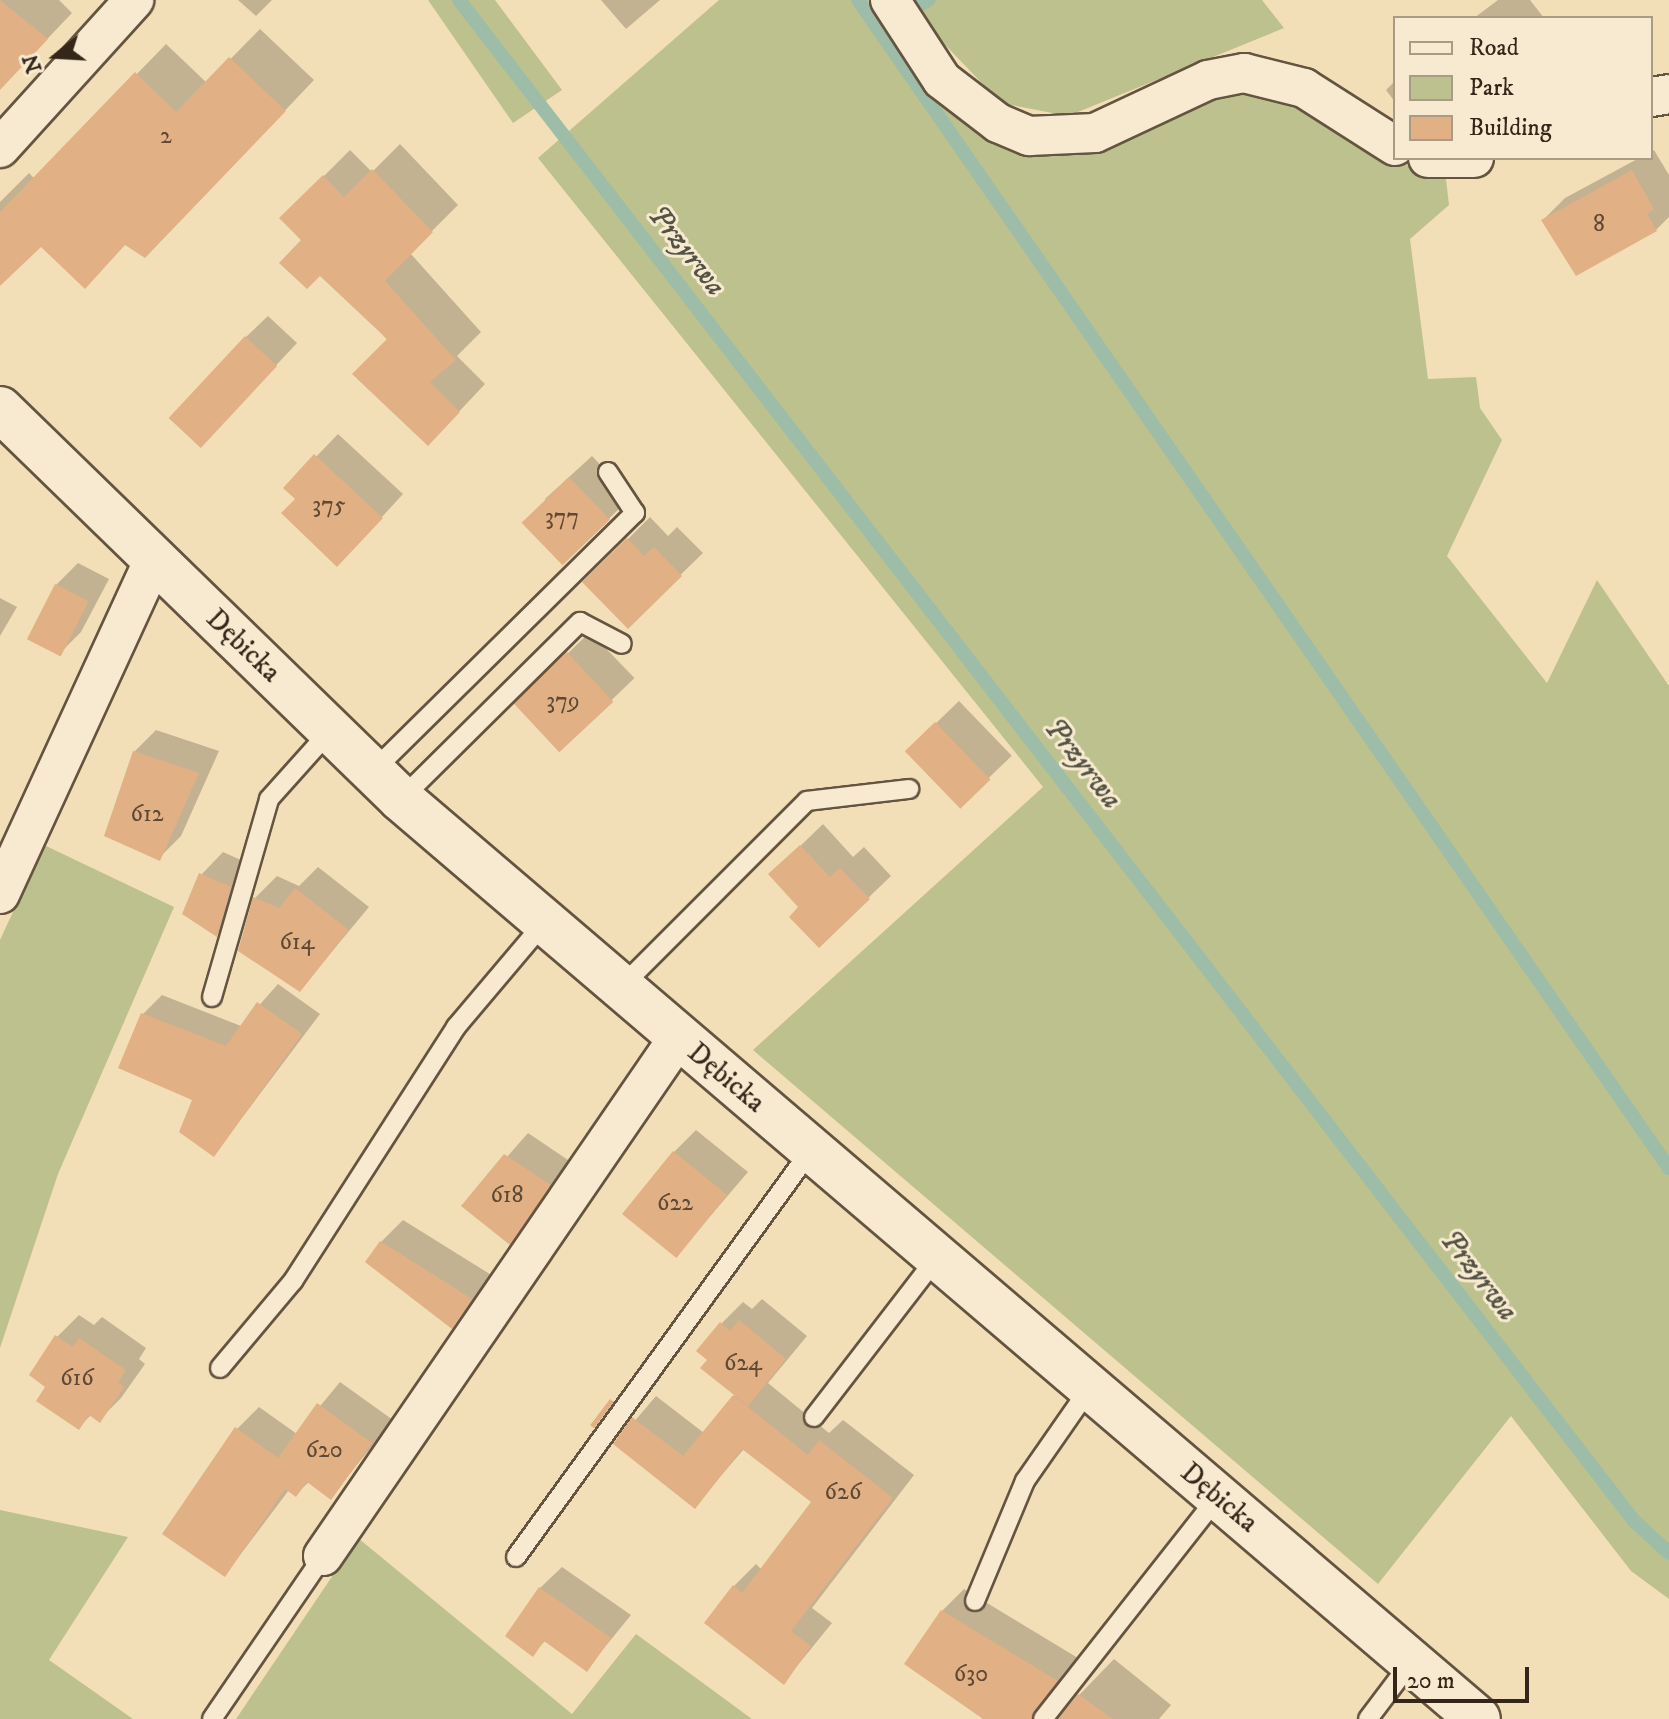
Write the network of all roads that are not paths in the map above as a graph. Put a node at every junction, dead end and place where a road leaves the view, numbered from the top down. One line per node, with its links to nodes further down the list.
1 (134, 0): 4 (street)
2 (890, 0): 3 (street)
3 (1393, 145)
4 (0, 148)
5 (0, 409): 7 (street, Dębicka)
6 (608, 472): 10 (lane)
7 (154, 559): 9 (street, Dębicka); 12 (street)
8 (622, 644): 10 (lane)
9 (330, 731): 10 (street, Dębicka); 15 (lane)
10 (386, 786): 13 (street, Dębicka)
11 (909, 789): 14 (lane)
12 (0, 894)
13 (544, 923): 14 (street, Dębicka); 19 (lane)
14 (620, 987): 16 (street, Dębicka)
15 (212, 997)
16 (678, 1038): 17 (street, Dębicka); 23 (street)
17 (811, 1150): 18 (street, Dębicka); 24 (lane)
18 (935, 1260): 20 (street, Dębicka); 21 (lane)
19 (220, 1368)
20 (1089, 1389): 22 (street, Dębicka); 25 (lane)
21 (814, 1417)
22 (1218, 1497): 26 (street, Dębicka); 28 (lane)
23 (323, 1556): 27 (lane)
24 (516, 1557)
25 (975, 1601)
26 (1411, 1662): 29 (lane); 30 (street, Dębicka)
27 (212, 1719)
28 (1043, 1719)
29 (1368, 1719)
30 (1478, 1719)

